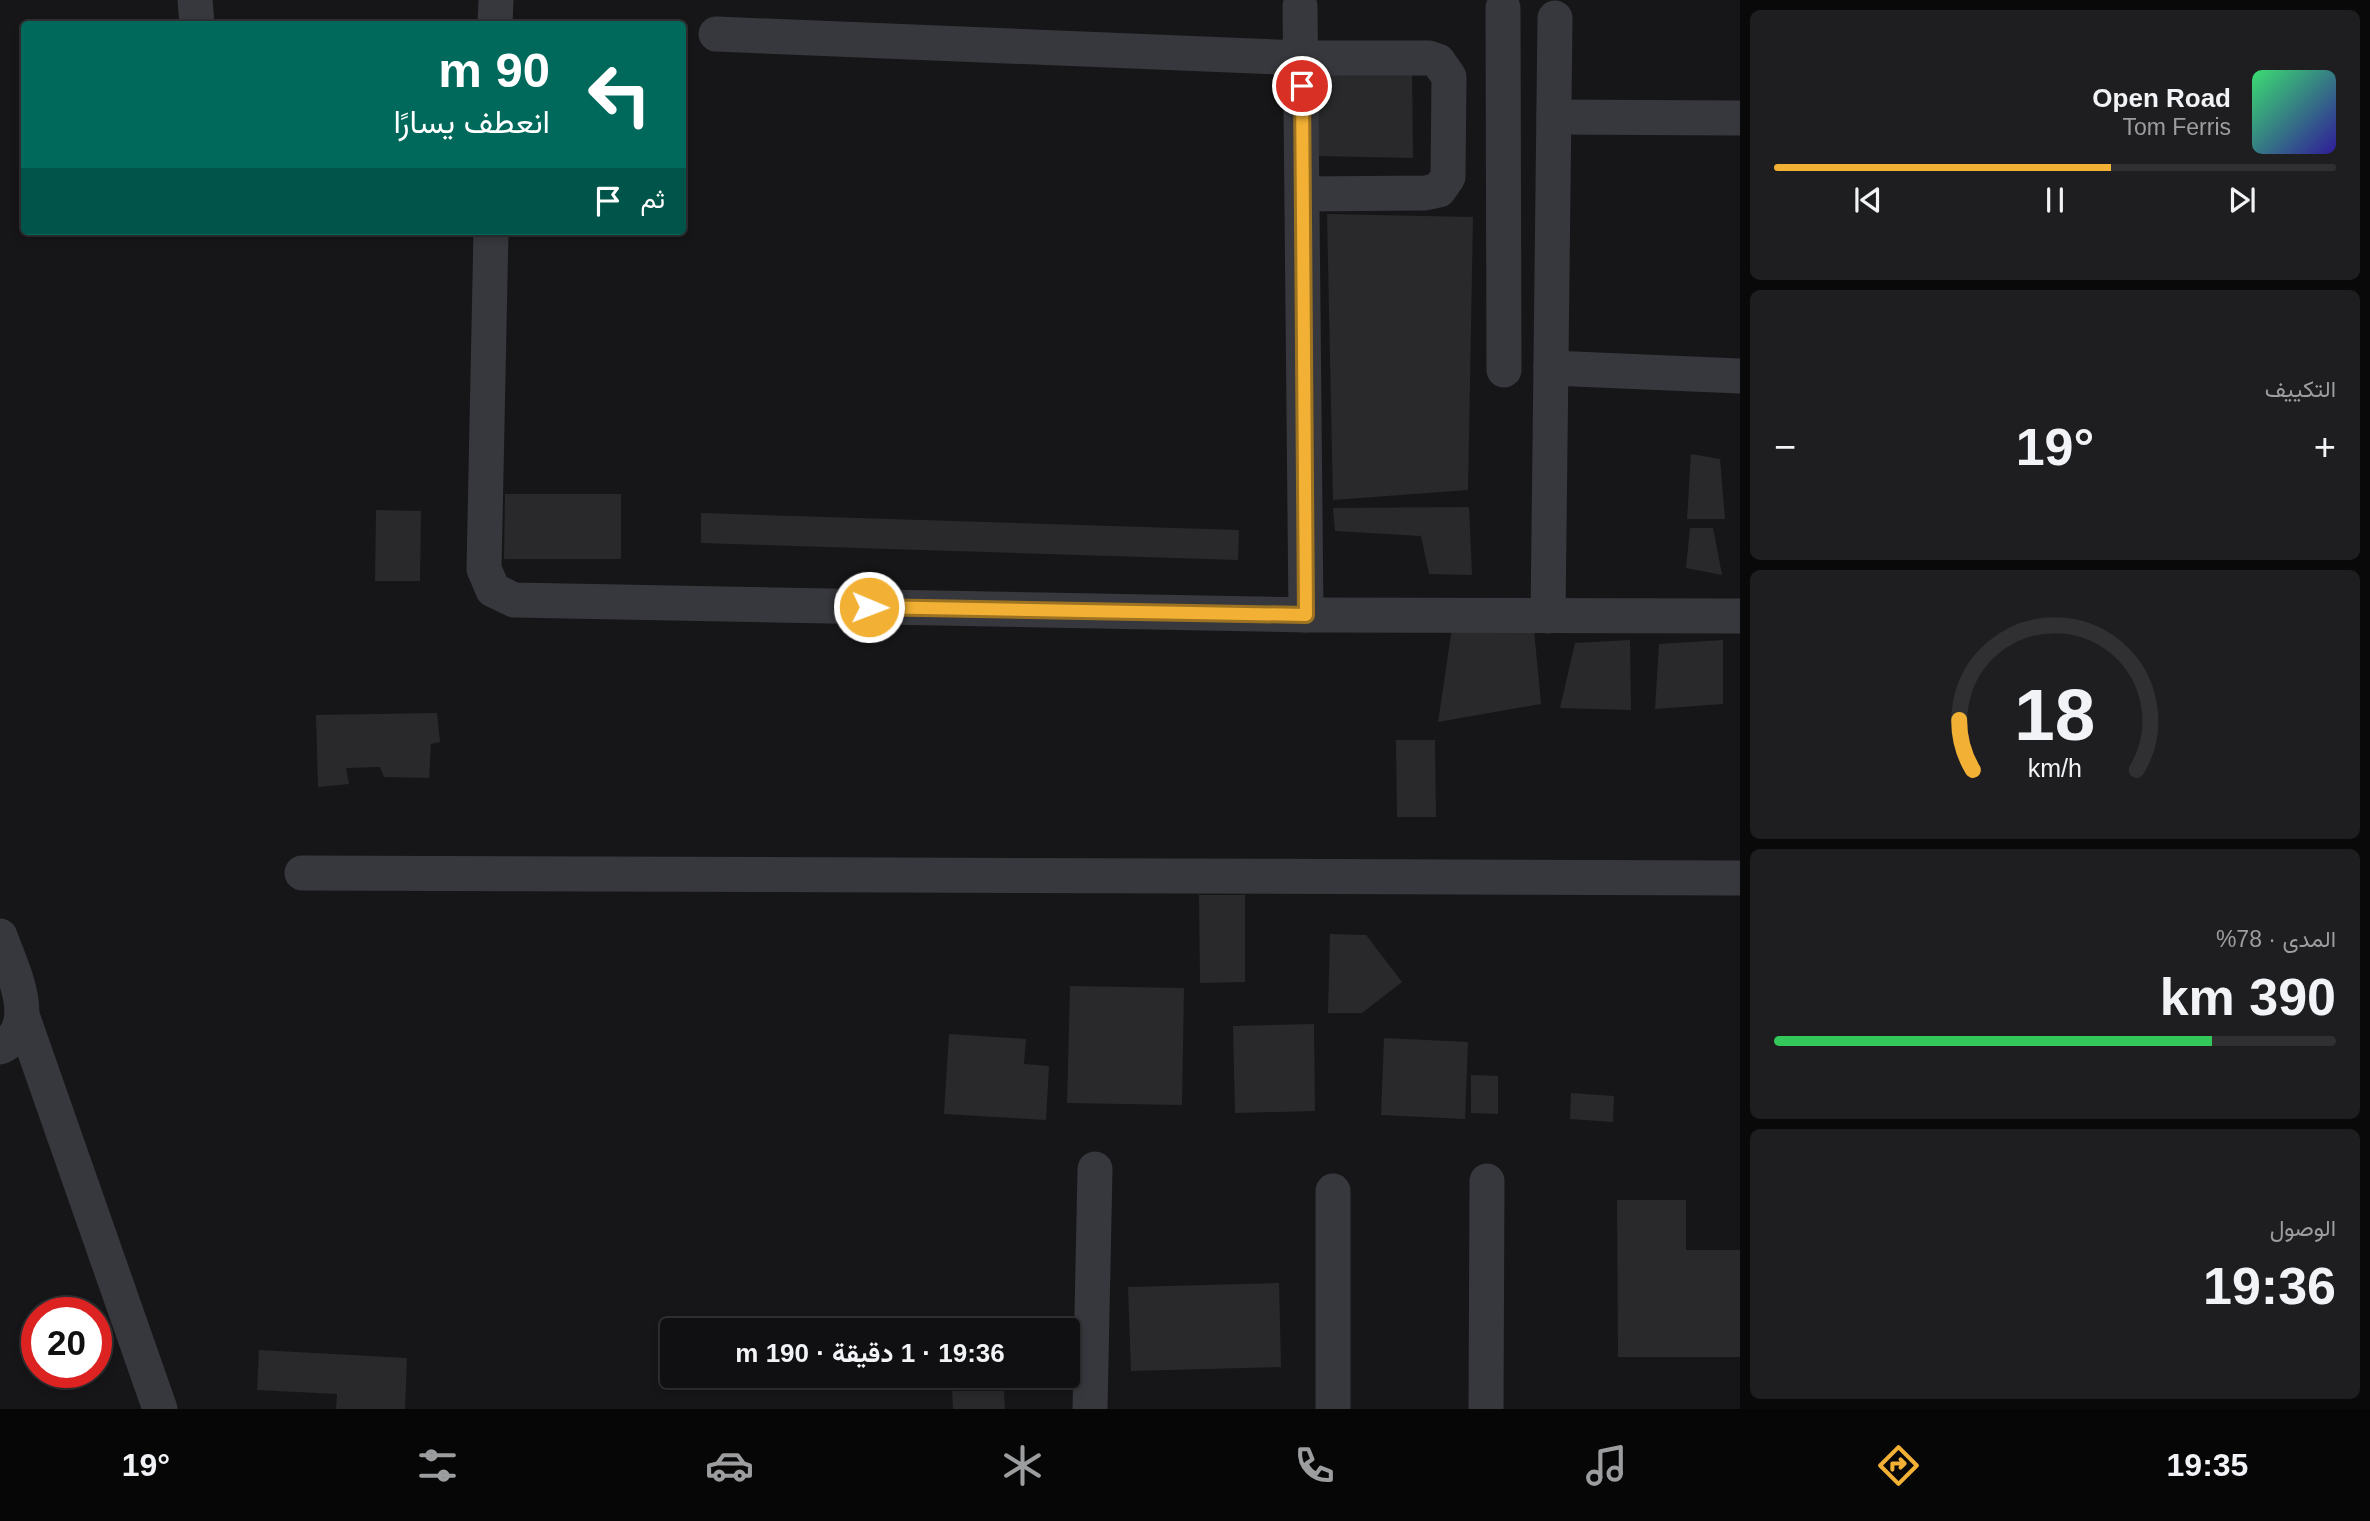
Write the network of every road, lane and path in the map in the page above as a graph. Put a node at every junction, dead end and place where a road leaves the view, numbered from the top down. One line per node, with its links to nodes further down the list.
1 (195, 0): 6 (street)
2 (496, 0): 7 (street)
3 (1300, 6): 9 (street)
4 (1503, 8): 11 (street)
5 (1555, 18): 12 (street)
6 (197, 21)
7 (495, 21)
8 (716, 34): 9 (street)
9 (1302, 58): 10 (street); 17 (street)
10 (1449, 87): 11 (street); 14 (street)
11 (1504, 88): 12 (street); 15 (street)
12 (1554, 103): 13 (street); 16 (street)
13 (1740, 118)
14 (1448, 152): 15 (street); 17 (street)
15 (1504, 153): 16 (street); 20 (street)
16 (1553, 153): 19 (street)
17 (1303, 194): 22 (street)
18 (491, 235): 22 (street)
19 (1550, 368): 21 (street); 23 (street)
20 (1504, 370)
21 (1740, 376)
22 (1306, 615): 23 (street)
23 (1548, 616): 24 (street)
24 (1740, 616)
25 (302, 873): 26 (street)
26 (1740, 878)
27 (0, 936): 28 (street)
28 (23, 1018): 29 (street); 33 (street)
29 (0, 1047)
30 (1095, 1169): 34 (street)
31 (1487, 1181): 36 (street)
32 (1333, 1191): 35 (street)
33 (160, 1409)
34 (1090, 1409)
35 (1333, 1409)
36 (1486, 1409)

